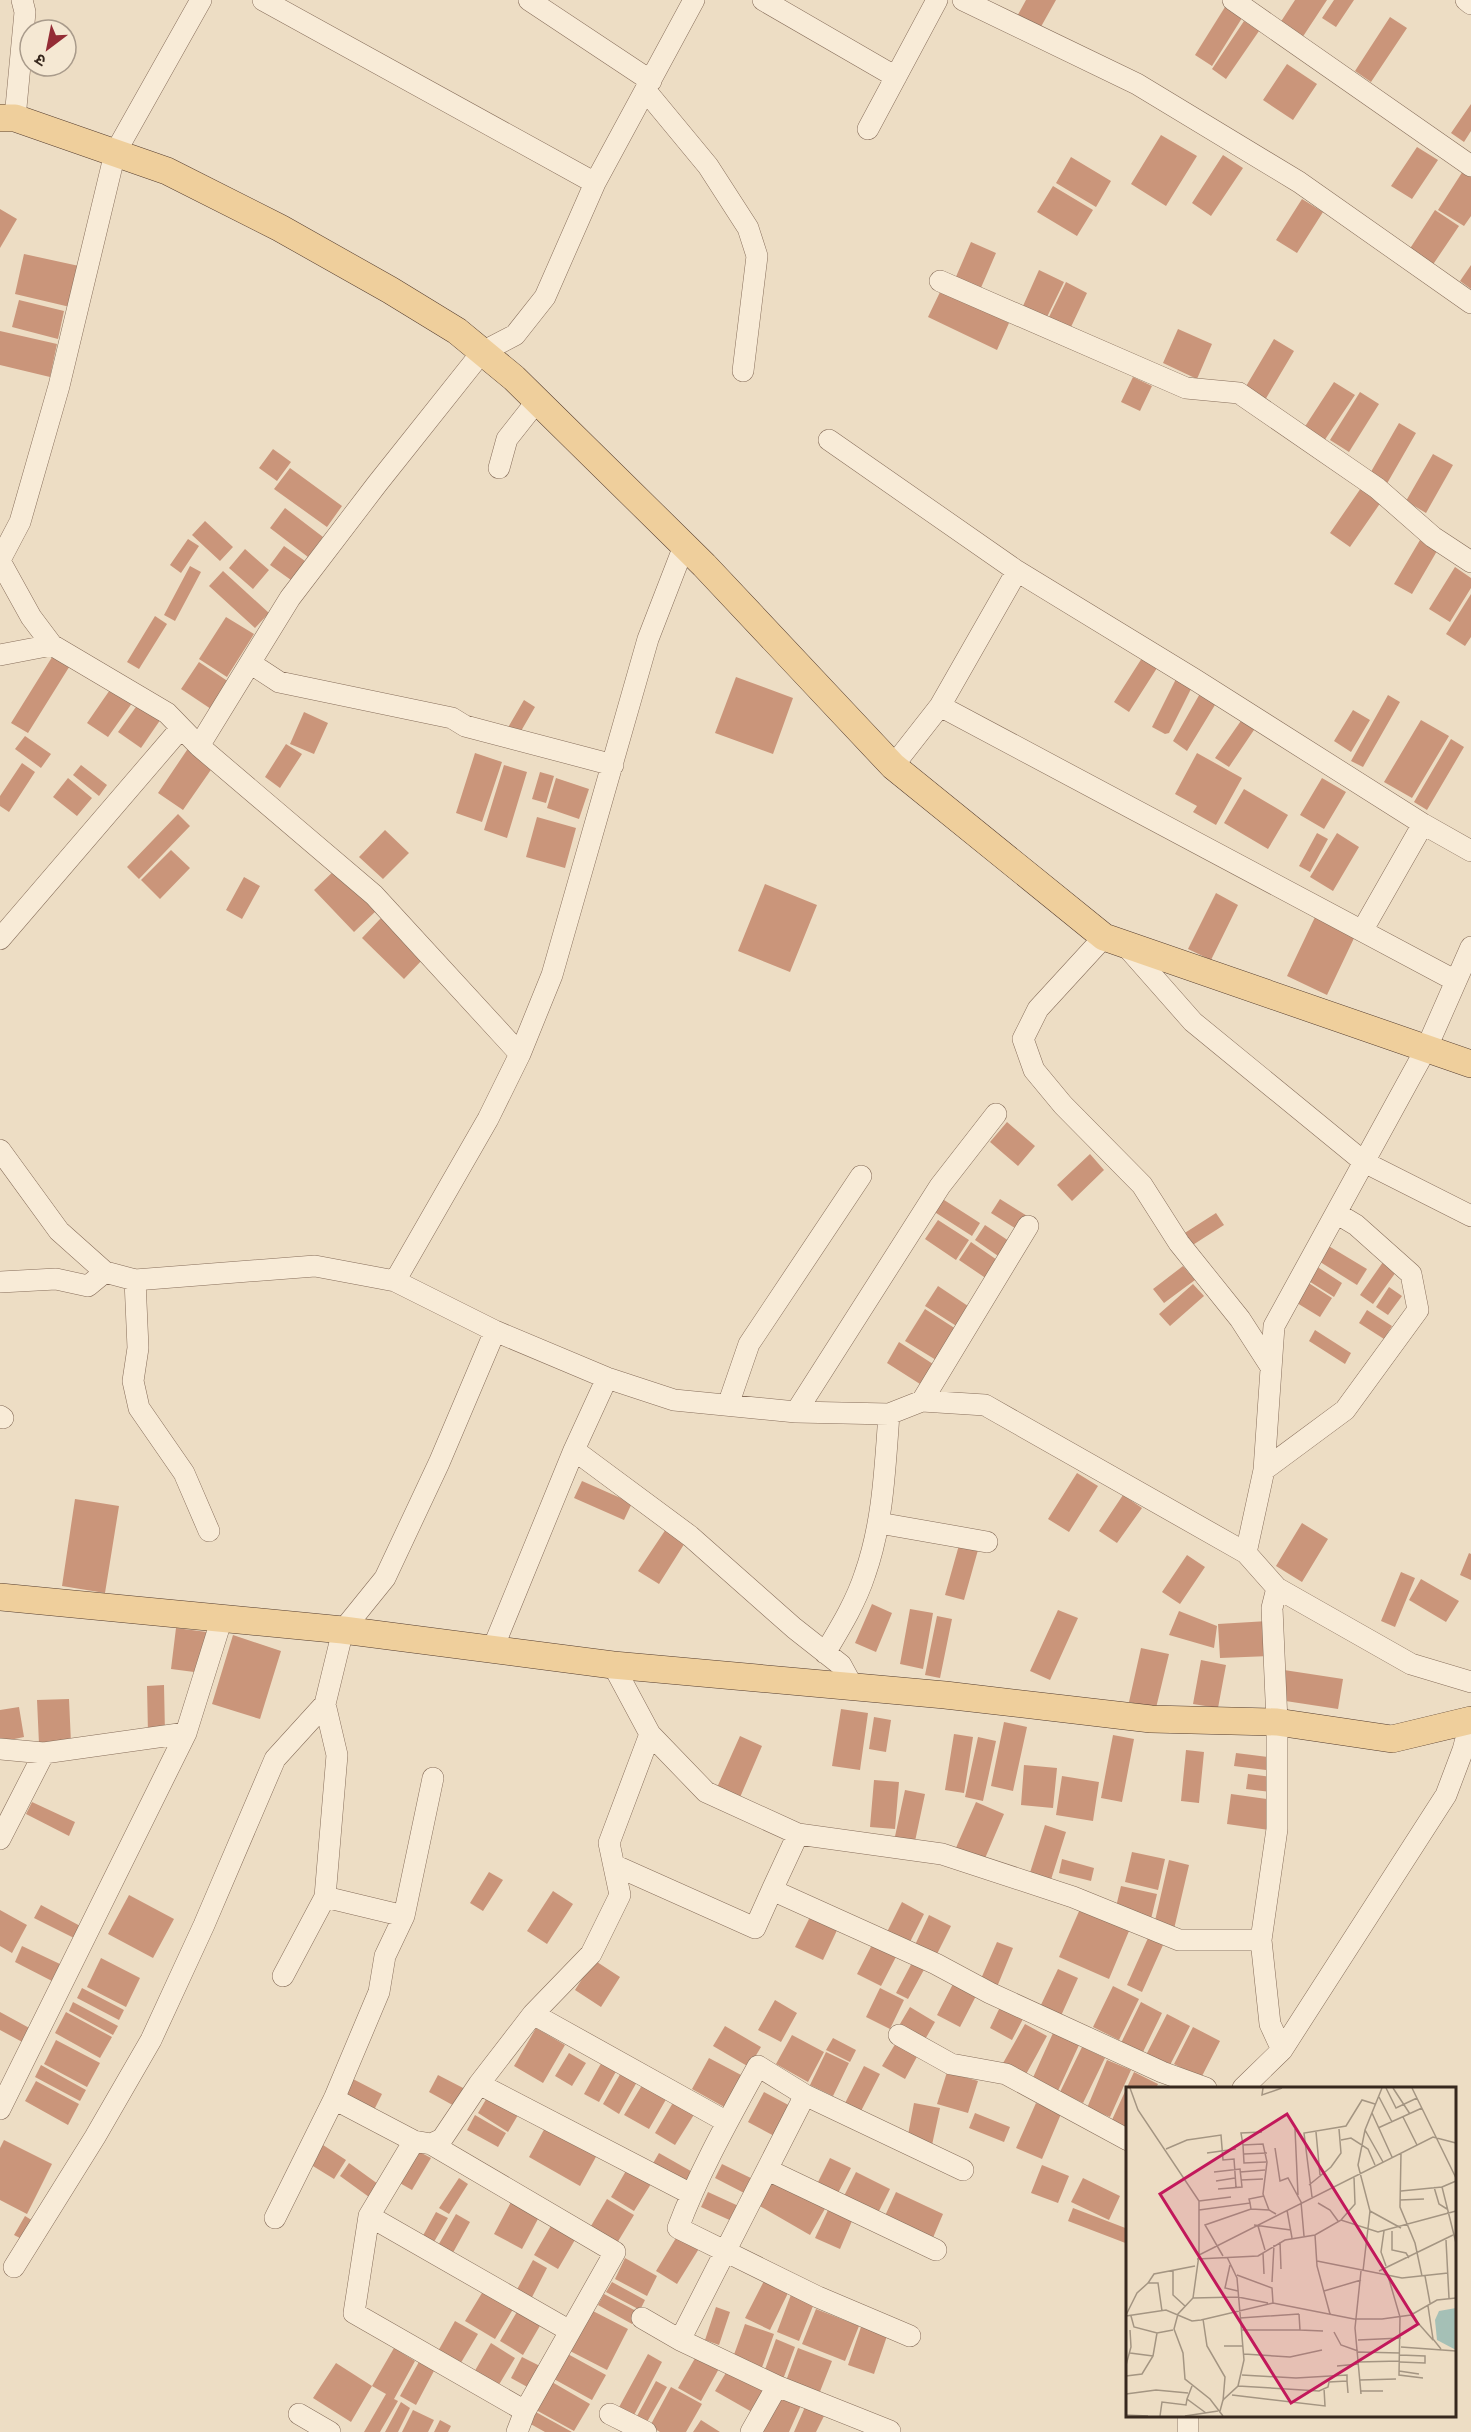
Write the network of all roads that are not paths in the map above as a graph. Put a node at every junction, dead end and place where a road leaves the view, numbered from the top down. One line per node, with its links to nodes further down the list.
1 (22, 0): 14 (street)
2 (201, 0): 16 (street)
3 (263, 0): 18 (street)
4 (529, 0): 13 (street)
5 (694, 0): 13 (street)
6 (763, 0): 12 (street)
7 (937, 0): 12 (street)
8 (963, 0): 20 (street)
9 (1233, 0): 17 (street)
10 (1466, 0): 11 (street)
11 (1471, 4)
12 (896, 77): 15 (street)
13 (649, 86): 18 (street); 22 (street)
14 (7, 118): 16 (main road)
15 (868, 129)
16 (115, 153): 21 (main road); 27 (street)
17 (1471, 166)
18 (594, 183): 21 (street)
19 (940, 281): 28 (street)
20 (1471, 303)
21 (483, 352): 23 (main road); 32 (street)
22 (743, 371)
23 (537, 401): 25 (street); 26 (main road)
24 (829, 440): 29 (street)
25 (499, 468)
26 (684, 546): 36 (street); 37 (main road)
27 (0, 560): 30 (street)
28 (1471, 562)
29 (1017, 571): 33 (street); 38 (street)
30 (52, 645): 31 (street); 34 (street)
31 (0, 655)
32 (250, 663): 35 (street); 36 (street)
33 (940, 706): 37 (street); 40 (street)
34 (182, 728): 35 (street); 41 (street)
35 (199, 746): 46 (street)
36 (612, 765): 46 (street)
37 (892, 766): 42 (main road)
38 (1423, 824): 39 (street); 40 (street)
39 (1471, 851)
40 (1362, 931): 44 (street)
41 (0, 939)
42 (1115, 942): 45 (main road); 50 (street); 60 (street)
43 (1471, 947): 44 (street)
44 (1456, 981): 45 (street)
45 (1426, 1047): 47 (main road); 50 (street)
46 (520, 1054): 57 (street)
47 (1471, 1064)
48 (996, 1114): 64 (street)
49 (0, 1150): 55 (street)
50 (1364, 1162): 52 (street); 53 (street)
51 (861, 1176): 63 (street)
52 (1336, 1213): 60 (street); 67 (street)
53 (1471, 1216)
54 (1028, 1226): 62 (street)
55 (105, 1272): 56 (street); 58 (street)
56 (135, 1280): 57 (street); 69 (street)
57 (395, 1281): 59 (street)
58 (0, 1282)
59 (495, 1330): 61 (street); 75 (street)
60 (1271, 1367): 67 (street)
61 (607, 1378): 63 (street); 66 (street)
62 (922, 1401): 65 (street); 71 (street)
63 (728, 1405): 64 (street)
64 (796, 1412): 65 (street)
65 (889, 1414): 68 (street)
66 (574, 1450): 76 (street); 77 (street)
67 (1264, 1470): 71 (street)
68 (879, 1523): 70 (street); 77 (street)
69 (209, 1531)
70 (987, 1542)
71 (1246, 1553): 72 (street)
72 (1277, 1588): 79 (street); 83 (street)
73 (0, 1597): 74 (main road)
74 (222, 1618): 75 (main road); 84 (street)
75 (343, 1630): 76 (main road); 81 (street)
76 (493, 1648): 78 (main road)
77 (825, 1653): 80 (street)
78 (613, 1665): 80 (main road); 85 (street)
79 (1471, 1682)
80 (853, 1687): 83 (main road)
81 (325, 1704): 93 (street); 116 (street)
82 (1471, 1720): 83 (main road); 99 (street)
83 (1277, 1722): 95 (street)
84 (186, 1733): 87 (street); 105 (street)
85 (650, 1734): 89 (street); 91 (street)
86 (0, 1749): 87 (street)
87 (44, 1753): 90 (street)
88 (433, 1778): 94 (street)
89 (798, 1834): 92 (street); 95 (street)
90 (0, 1839)
91 (614, 1865): 92 (street); 97 (street)
92 (772, 1890): 101 (street)
93 (325, 1897): 94 (street); 96 (street)
94 (404, 1916): 104 (street)
95 (1261, 1940): 99 (street)
96 (283, 1976)
97 (533, 2014): 100 (street); 106 (street)
98 (899, 2035): 107 (street)
99 (1282, 2050): 102 (street)
100 (479, 2084): 108 (street); 111 (street)
101 (1203, 2087)
102 (1244, 2087)
103 (804, 2095): 106 (street); 109 (street); 110 (street)
104 (334, 2099): 108 (street); 113 (street)
105 (0, 2109)
106 (727, 2122): 111 (street)
107 (1126, 2139)
108 (422, 2143): 112 (street); 118 (street)
109 (768, 2169): 114 (street); 115 (street)
110 (963, 2170)
111 (691, 2194): 115 (street)
112 (369, 2216): 118 (street); 122 (street)
113 (275, 2218)
114 (936, 2250)
115 (726, 2252): 119 (street); 120 (street)
116 (15, 2267)
117 (642, 2318): 120 (street)
118 (570, 2331): 122 (street)
119 (910, 2336)
120 (680, 2340): 121 (street)
121 (777, 2386): 125 (street); 129 (street)
122 (525, 2411): 127 (street)
123 (299, 2414): 126 (street)
124 (610, 2414): 128 (street)
125 (890, 2431)
126 (330, 2432)
127 (517, 2432)
128 (646, 2432)
129 (751, 2432)

